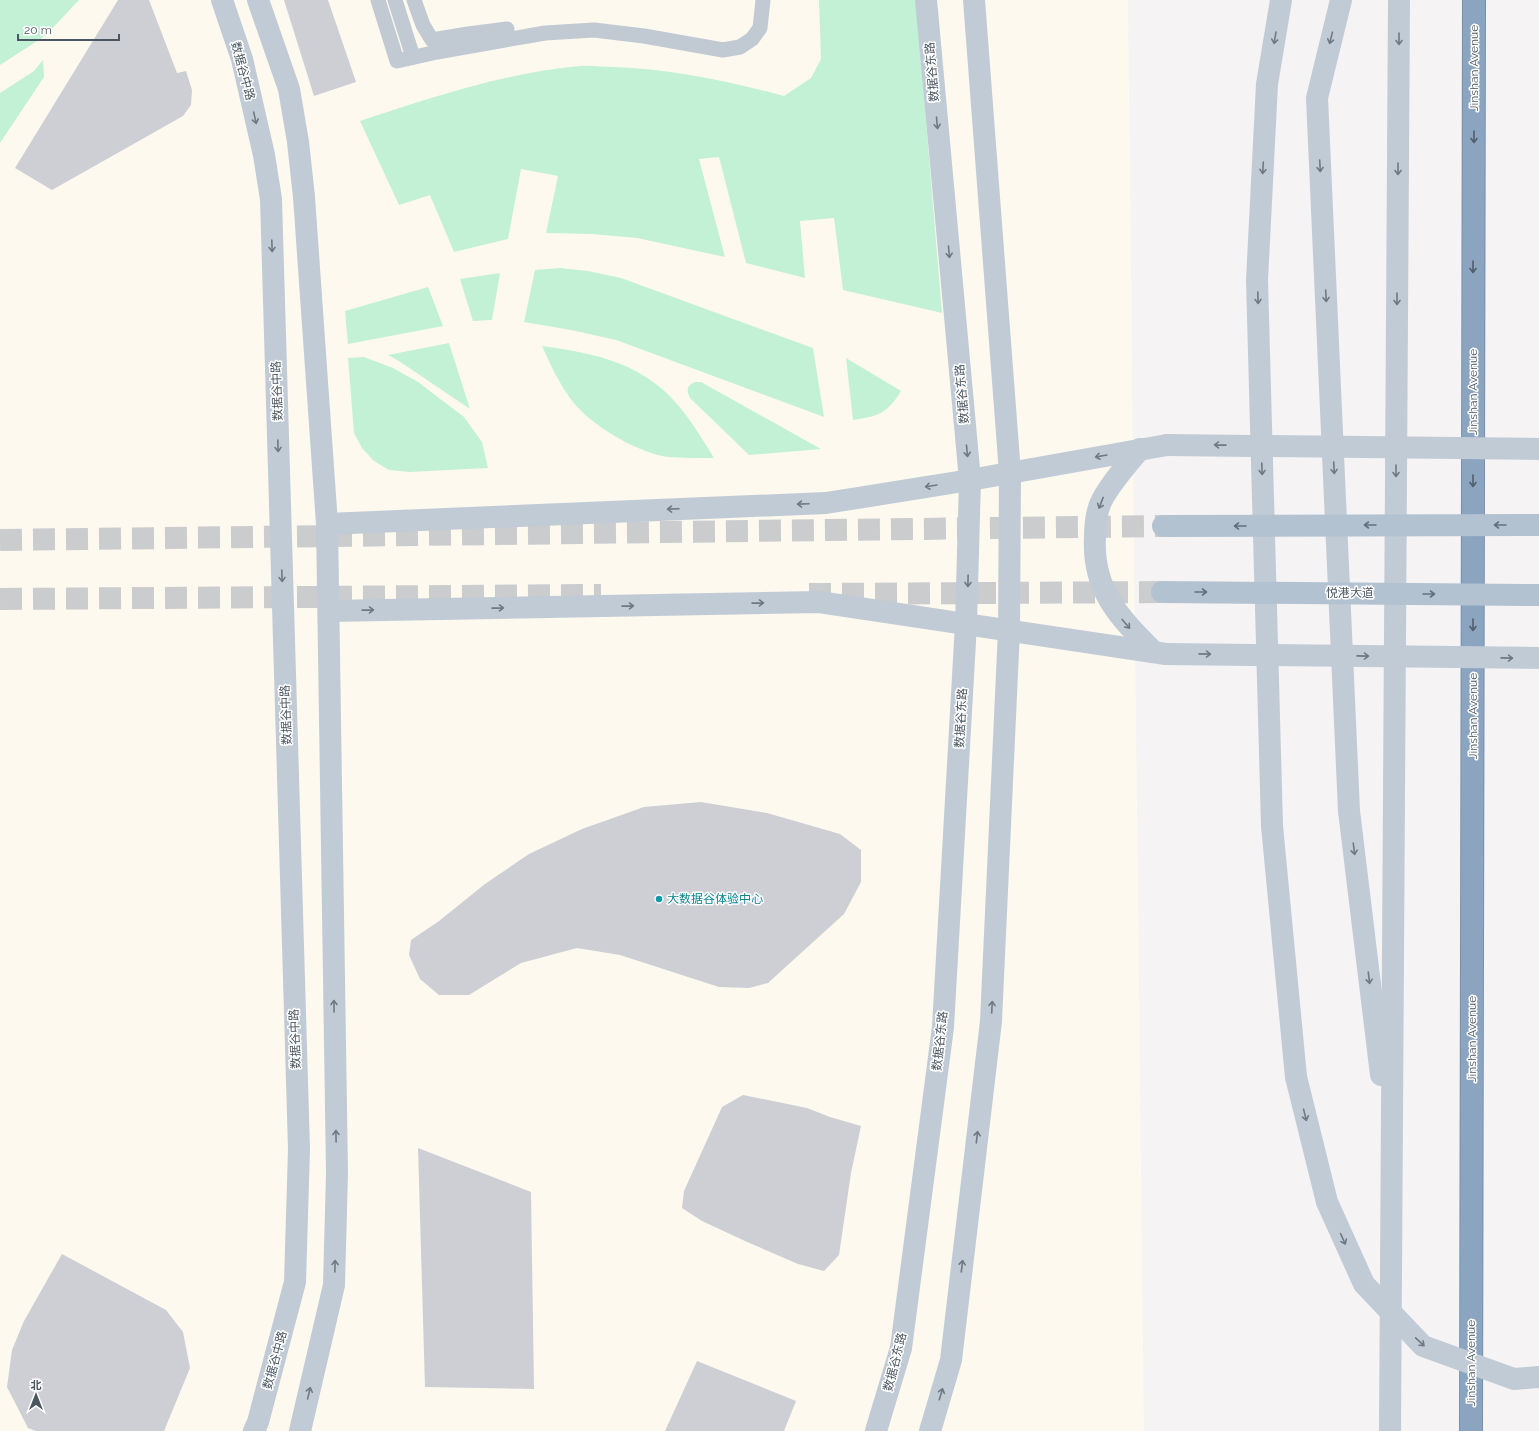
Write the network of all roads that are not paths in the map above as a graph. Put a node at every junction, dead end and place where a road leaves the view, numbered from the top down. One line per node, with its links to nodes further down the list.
1 (222, 0): 31 (main road, 数据谷中路, one-way to 31)
2 (258, 0): 19 (main road)
3 (378, 0): 14 (lane)
4 (395, 0): 14 (lane)
5 (414, 0): 6 (lane)
6 (757, 0)
7 (763, 0): 14 (lane)
8 (926, 0): 18 (main road, 数据谷东路, one-way to 18)
9 (974, 0): 17 (main road)
10 (1281, 0): 30 (main road, one-way to 30, bridge)
11 (1341, 0): 29 (main road, one-way to 29, bridge)
12 (1399, 0): 29 (main road, one-way to 29)
13 (1474, 0): 36 (highway, Jinshan Avenue, one-way to 36)
14 (413, 57)
15 (1140, 449): 16 (main road, one-way to 15, bridge); 17 (main road, one-way to 17); 27 (main road, one-way to 27)
16 (1539, 449)
17 (1010, 473): 18 (main road); 26 (main road)
18 (970, 480): 19 (main road, one-way to 19); 25 (main road, 数据谷东路, one-way to 25)
19 (327, 524): 24 (main road)
20 (1539, 525): 21 (main road, one-way to 21, bridge)
21 (1163, 526)
22 (1162, 592): 23 (main road, 悦港大道, one-way to 23, bridge)
23 (1539, 595)
24 (329, 611): 25 (main road, one-way to 25); 32 (main road, one-way to 24)
25 (966, 624): 26 (main road); 33 (main road, 数据谷东路)
26 (1009, 630): 27 (main road); 34 (main road, one-way to 26)
27 (1160, 653): 28 (main road, one-way to 28, bridge)
28 (1539, 658)
29 (1392, 1166): 35 (main road)
30 (1539, 1377)
31 (254, 1431)
32 (300, 1431)
33 (876, 1431)
34 (930, 1431)
35 (1390, 1431)
36 (1471, 1431)

